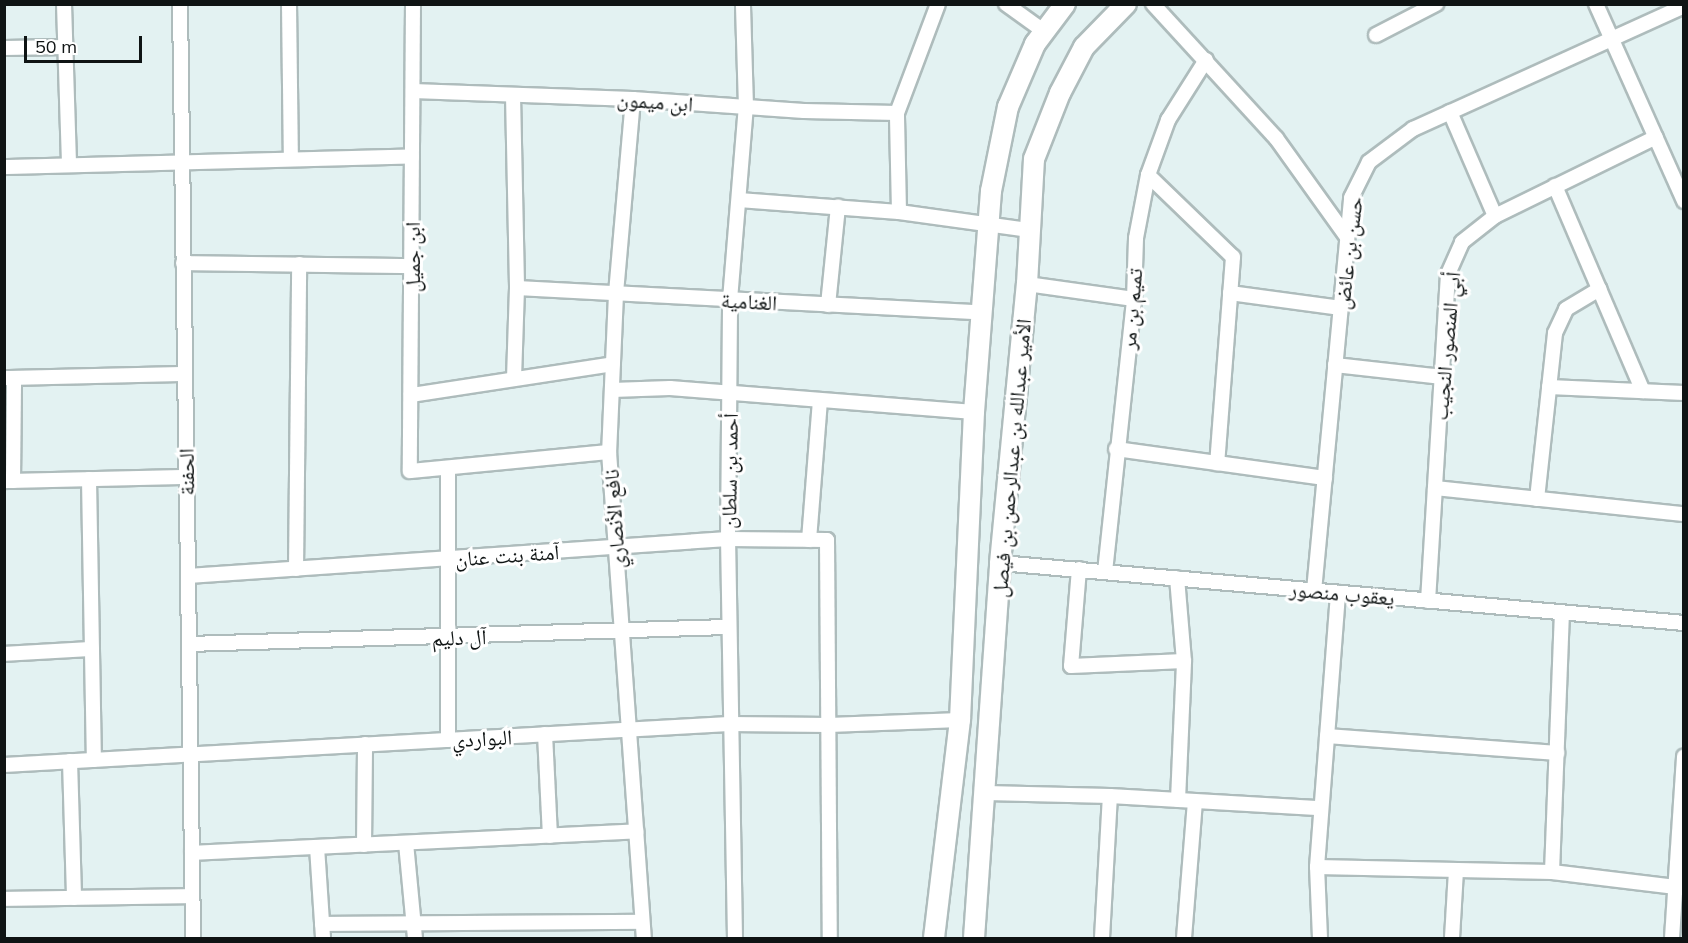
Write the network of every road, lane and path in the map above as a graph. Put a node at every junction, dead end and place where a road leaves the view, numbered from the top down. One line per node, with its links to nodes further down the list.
1 (64, 4): 17 (street)
2 (180, 4): 29 (street, الحفنة)
3 (289, 4): 28 (street)
4 (413, 4): 20 (street, ابن جميل)
5 (743, 4): 23 (street, أحمد بن سلطان)
6 (938, 4): 25 (street)
7 (1006, 4): 14 (street)
8 (1065, 4): 14 (main road, الأمير عبدالله بن عبدالرحمن بن فيصل)
9 (1126, 4): 40 (main road, الأمير عبدالله بن عبدالرحمن بن فيصل)
10 (1153, 4): 19 (street)
11 (1436, 4): 15 (street)
12 (1596, 4): 16 (street)
13 (1683, 6): 16 (street, حسن بن عائض)
14 (1045, 32): 39 (main road, الأمير عبدالله بن عبدالرحمن بن فيصل)
15 (1376, 35)
16 (1611, 39): 24 (street, حسن بن عائض); 26 (street)
17 (66, 47): 18 (street); 30 (street)
18 (4, 48)
19 (1206, 60): 32 (street, تميم بن مر); 41 (street)
20 (413, 91): 21 (street, ابن ميمون); 27 (street, ابن جميل)
21 (513, 95): 22 (street, ابن ميمون); 46 (street)
22 (633, 99): 23 (street, ابن ميمون); 49 (street, نافع الأنصاري)
23 (747, 107): 25 (street, ابن ميمون); 34 (street, أحمد بن سلطان)
24 (1450, 112): 38 (street); 41 (street, حسن بن عائض)
25 (897, 113): 37 (street)
26 (1656, 137): 33 (street, أبي المنصور النجيب); 35 (street)
27 (412, 156): 28 (street); 44 (street, ابن جميل)
28 (291, 159): 29 (street)
29 (182, 162): 30 (street); 42 (street, الحفنة)
30 (69, 165): 31 (street)
31 (4, 167)
32 (1148, 175): 48 (street); 50 (street, تميم بن مر)
33 (1555, 186): 38 (street, أبي المنصور النجيب); 47 (street)
34 (739, 200): 36 (street); 51 (street, أحمد بن سلطان)
35 (1683, 201)
36 (838, 207): 37 (street); 52 (street)
37 (899, 212): 39 (street)
38 (1495, 216): 58 (street, أبي المنصور النجيب)
39 (988, 225): 40 (street); 54 (main road, الأمير عبدالله بن عبدالرحمن بن فيصل)
40 (1028, 230): 45 (main road, الأمير عبدالله بن عبدالرحمن بن فيصل)
41 (1347, 237): 53 (street, حسن بن عائض)
42 (183, 263): 43 (street); 57 (street, الحفنة)
43 (299, 264): 44 (street); 85 (street)
44 (411, 266): 66 (street, ابن جميل)
45 (1027, 284): 50 (street); 84 (main road, الأمير عبدالله بن عبدالرحمن بن فيصل)
46 (517, 288): 49 (street, الغنامية); 60 (street)
47 (1599, 289): 61 (street); 63 (street)
48 (1230, 293): 53 (street); 71 (street)
49 (616, 294): 51 (street, الغنامية); 55 (street, نافع الأنصاري)
50 (1134, 299): 69 (street, تميم بن مر)
51 (730, 300): 52 (street, الغنامية); 65 (street, أحمد بن سلطان)
52 (828, 305): 54 (street, الغنامية)
53 (1341, 308): 56 (street, حسن بن عائض)
54 (982, 312): 68 (main road, الأمير عبدالله بن عبدالرحمن بن فيصل)
55 (613, 364): 60 (street); 62 (street, نافع الأنصاري)
56 (1335, 365): 58 (street); 74 (street, حسن بن عائض)
57 (185, 374): 59 (street); 73 (street, الحفنة)
58 (1442, 377): 77 (street, أبي المنصور النجيب)
59 (9, 378): 76 (street)
60 (514, 379): 66 (street)
61 (1549, 387): 63 (street); 78 (street)
62 (612, 390): 65 (street); 70 (street, نافع الأنصاري)
63 (1643, 392): 64 (street)
64 (1683, 393)
65 (730, 394): 67 (street); 80 (street, أحمد بن سلطان)
66 (411, 395): 72 (street, ابن جميل)
67 (820, 401): 68 (street); 81 (street)
68 (974, 412): 102 (main road, الأمير عبدالله بن عبدالرحمن بن فيصل)
69 (1116, 449): 71 (street); 87 (street, تميم بن مر)
70 (609, 452): 72 (street, ابن جميل); 82 (street, نافع الأنصاري)
71 (1217, 463): 74 (street)
72 (448, 468): 83 (street)
73 (186, 477): 75 (street); 88 (street, الحفنة)
74 (1325, 478): 90 (street, حسن بن عائض)
75 (88, 479): 76 (street); 99 (street)
76 (9, 481)
77 (1435, 488): 78 (street); 92 (street, أبي المنصور النجيب)
78 (1537, 499): 79 (street)
79 (1683, 514)
80 (728, 539): 81 (street, آمنة بنت عنان); 82 (street, آمنة بنت عنان); 95 (street, أحمد بن سلطان)
81 (809, 540): 104 (street, آمنة بنت عنان)
82 (616, 547): 83 (street, آمنة بنت عنان); 96 (street, نافع الأنصاري)
83 (450, 559): 85 (street, آمنة بنت عنان); 97 (street)
84 (1000, 563): 86 (street, يعقوب منصور); 116 (main road, الأمير عبدالله بن عبدالرحمن بن فيصل)
85 (296, 569): 88 (street, آمنة بنت عنان)
86 (1079, 569): 87 (street, يعقوب منصور); 101 (street)
87 (1105, 572): 89 (street, يعقوب منصور)
88 (188, 576): 98 (street, الحفنة)
89 (1177, 578): 90 (street, يعقوب منصور); 101 (street)
90 (1314, 591): 91 (street, يعقوب منصور)
91 (1338, 593): 92 (street, يعقوب منصور); 107 (street)
92 (1428, 601): 93 (street, يعقوب منصور)
93 (1562, 613): 94 (street, يعقوب منصور); 110 (street)
94 (1683, 623)
95 (728, 627): 96 (street, آل دليم); 103 (street, أحمد بن سلطان)
96 (622, 631): 97 (street, آل دليم); 105 (street, نافع الأنصاري)
97 (449, 637): 98 (street, آل دليم); 108 (street)
98 (189, 644): 111 (street, الحفنة)
99 (92, 649): 100 (street); 113 (street)
100 (4, 654)
101 (1184, 661): 118 (street)
102 (960, 720): 104 (street, البواردي); 143 (main road, الأمير عبدالله بن عبدالرحمن بن فيصل)
103 (729, 724): 104 (street, البواردي); 105 (street, البواردي); 141 (street, أحمد بن سلطان)
104 (829, 725): 142 (street)
105 (629, 729): 106 (street, البواردي); 121 (street, نافع الأنصاري)
106 (545, 734): 108 (street, البواردي); 122 (street)
107 (1327, 736): 110 (street); 120 (street)
108 (448, 740): 109 (street, البواردي)
109 (365, 744): 111 (street, البواردي); 124 (street)
110 (1557, 753): 129 (street)
111 (190, 754): 113 (street, البواردي); 126 (street, الحفنة)
112 (1683, 756): 130 (street)
113 (94, 760): 114 (street, البواردي)
114 (70, 761): 115 (street, البواردي); 132 (street)
115 (4, 765)
116 (986, 793): 117 (street); 144 (main road, الأمير عبدالله بن عبدالرحمن بن فيصل)
117 (1110, 796): 118 (street); 145 (street)
118 (1178, 800): 119 (street)
119 (1195, 801): 120 (street); 146 (street)
120 (1322, 808): 127 (street)
121 (636, 831): 122 (street); 134 (street, نافع الأنصاري)
122 (550, 836): 123 (street)
123 (406, 843): 124 (street); 135 (street)
124 (364, 845): 125 (street)
125 (317, 847): 126 (street); 136 (street)
126 (192, 853): 131 (street, الحفنة)
127 (1317, 867): 128 (street); 147 (street)
128 (1456, 870): 129 (street); 148 (street)
129 (1552, 872): 130 (street)
130 (1678, 887): 149 (street)
131 (192, 896): 132 (street); 137 (street, الحفنة)
132 (74, 898): 133 (street)
133 (4, 899)
134 (642, 922): 135 (street); 140 (street, نافع الأنصاري)
135 (413, 923): 136 (street); 139 (street)
136 (322, 924): 138 (street)
137 (193, 939)
138 (323, 939)
139 (415, 939)
140 (644, 939)
141 (735, 939)
142 (830, 939)
143 (934, 939)
144 (975, 939)
145 (1102, 939)
146 (1184, 939)
147 (1320, 939)
148 (1452, 939)
149 (1672, 939)

